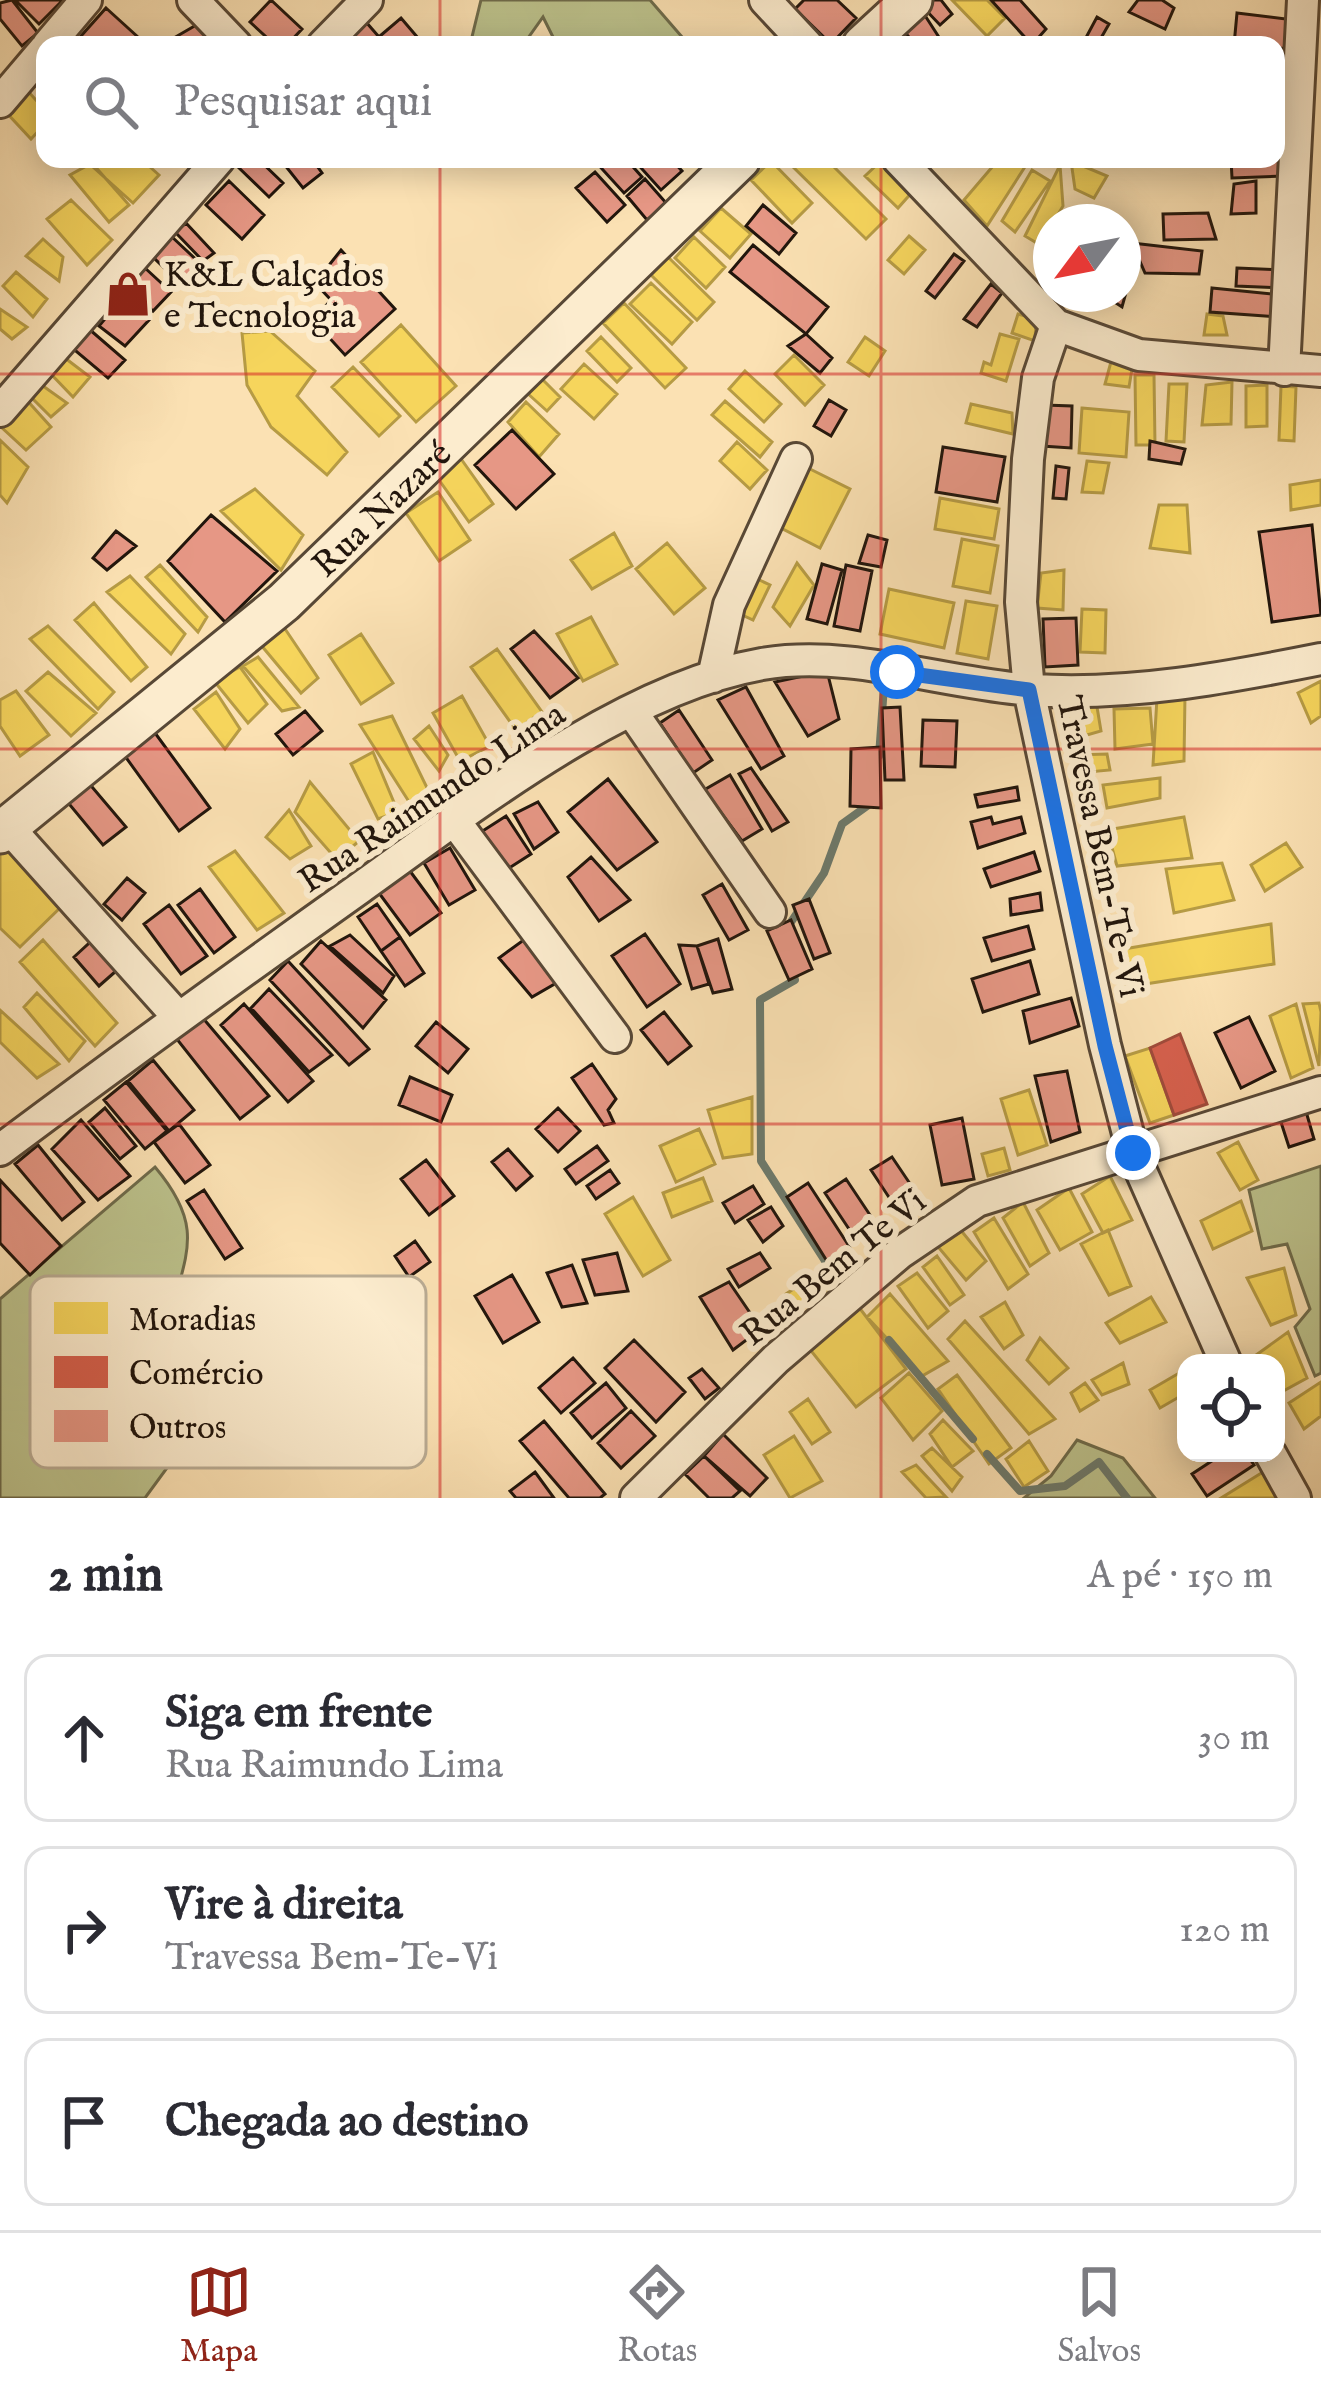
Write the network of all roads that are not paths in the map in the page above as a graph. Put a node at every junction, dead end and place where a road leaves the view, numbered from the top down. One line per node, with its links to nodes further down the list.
1 (86, 0): 7 (street)
2 (193, 0): 8 (street)
3 (368, 0): 9 (street)
4 (765, 0): 10 (street)
5 (912, 0): 11 (street)
6 (1303, 0): 14 (street)
7 (55, 36)
8 (227, 36)
9 (332, 36)
10 (799, 36)
11 (873, 36)
12 (36, 59): 13 (street)
13 (0, 102)
14 (1308, 162): 19 (street)
15 (211, 168): 21 (street)
16 (731, 168): 28 (street, Rua Nazaré)
17 (907, 168): 18 (street)
18 (1056, 325): 19 (street); 25 (street, Travessa Bem-Te-Vi)
19 (1284, 370): 20 (street)
20 (1321, 371)
21 (0, 411)
22 (796, 459): 24 (street)
23 (1321, 659): 25 (street, Rua Raimundo Lima)
24 (713, 677): 25 (street, Rua Raimundo Lima); 26 (street, Rua Raimundo Lima)
25 (1029, 690): 34 (street, Travessa Bem-Te-Vi)
26 (632, 712): 27 (street, Rua Raimundo Lima); 29 (street)
27 (454, 820): 30 (street, Rua Raimundo Lima); 31 (street)
28 (4, 830): 30 (street)
29 (770, 912)
30 (178, 1017): 33 (street, Rua Raimundo Lima)
31 (615, 1036)
32 (1321, 1092): 34 (street, Rua Bem Te Vi)
33 (0, 1150)
34 (1133, 1153): 35 (street, Travessa Bem-Te-Vi); 37 (street, Rua Bem Te Vi)
35 (1222, 1354)
36 (1275, 1462): 38 (street)
37 (636, 1498)
38 (1295, 1498)

